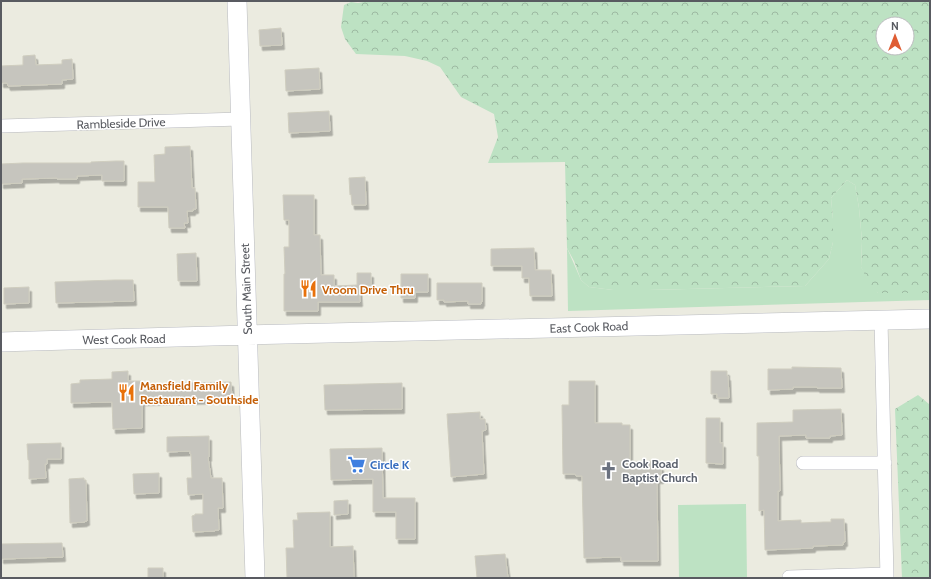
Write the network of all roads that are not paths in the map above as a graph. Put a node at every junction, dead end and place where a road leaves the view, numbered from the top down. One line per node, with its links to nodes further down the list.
1 (237, 1): 2 (main road, South Main Street)
2 (241, 119): 3 (street, Rambleside Drive); 6 (main road, South Main Street)
3 (1, 126)
4 (930, 319): 5 (main road, East Cook Road)
5 (881, 320): 6 (main road, East Cook Road); 9 (street)
6 (248, 335): 7 (main road, West Cook Road); 12 (main road, South Main Street)
7 (1, 342)
8 (803, 463): 9 (street)
9 (885, 463): 10 (street)
10 (887, 576): 11 (street)
11 (789, 577)
12 (255, 578)

